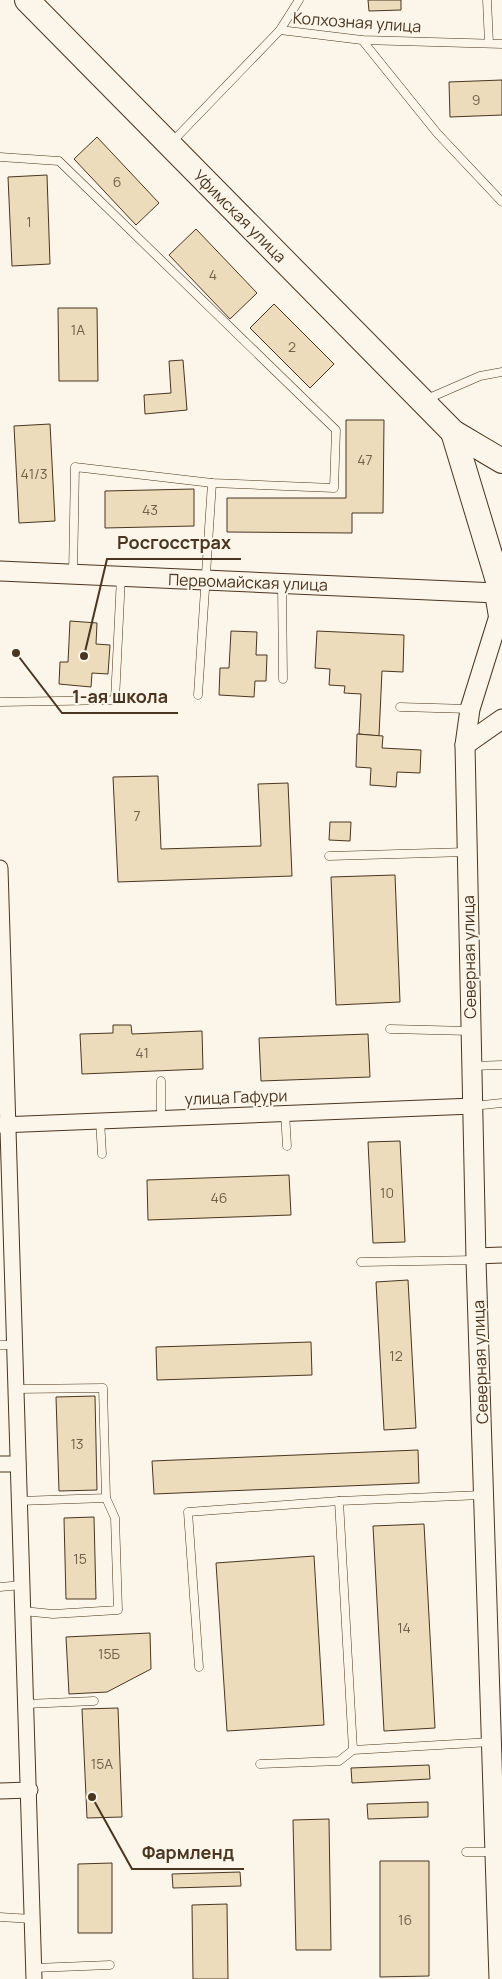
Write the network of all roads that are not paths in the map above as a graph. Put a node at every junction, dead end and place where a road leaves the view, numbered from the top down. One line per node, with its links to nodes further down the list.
1 (27, 0): 8 (main road, Уфимская улица)
2 (299, 0): 4 (lane)
3 (487, 0): 6 (lane)
4 (280, 30): 5 (lane, Колхозная улица); 8 (lane, Колхозная улица)
5 (362, 40): 6 (lane, Колхозная улица); 10 (lane)
6 (489, 43): 7 (lane, Колхозная улица)
7 (502, 44)
8 (169, 145): 12 (main road, Уфимская улица)
9 (0, 157): 15 (lane)
10 (502, 202)
11 (502, 372): 12 (lane)
12 (423, 401): 13 (main road, Уфимская улица)
13 (454, 432): 14 (main road); 21 (main road)
14 (502, 461)
15 (212, 483): 17 (lane); 19 (lane)
16 (0, 571): 17 (street, Первомайская улица)
17 (73, 574): 18 (street, Первомайская улица)
18 (121, 576): 19 (street, Первомайская улица); 24 (lane)
19 (204, 580): 20 (street, Первомайская улица); 23 (lane)
20 (282, 583): 21 (street, Первомайская улица); 22 (lane)
21 (500, 597): 26 (street, Северная улица)
22 (283, 679)
23 (198, 695)
24 (0, 702)
25 (400, 707): 26 (lane)
26 (470, 709): 28 (street, Северная улица)
27 (502, 719): 28 (street)
28 (465, 745): 29 (street, Северная улица)
29 (467, 852): 30 (lane); 33 (street, Северная улица)
30 (330, 856)
31 (0, 868): 42 (street)
32 (390, 1029): 33 (lane)
33 (471, 1031): 35 (street, Северная улица)
34 (502, 1065): 35 (lane)
35 (472, 1066): 38 (street, Северная улица)
36 (160, 1081): 40 (lane)
37 (502, 1103): 38 (lane)
38 (473, 1106): 39 (street, улица Гафури); 47 (street, Северная улица)
39 (285, 1112): 40 (street, улица Гафури); 43 (lane)
40 (161, 1117): 41 (street, улица Гафури)
41 (100, 1120): 42 (street, улица Гафури); 44 (lane)
42 (4, 1125): 45 (street)
43 (287, 1146)
44 (102, 1154)
45 (6, 1240): 50 (street)
46 (502, 1255): 47 (street)
47 (476, 1258): 48 (lane); 54 (street, Северная улица)
48 (361, 1262)
49 (0, 1345): 50 (lane)
50 (16, 1345): 51 (street)
51 (16, 1389): 53 (street); 55 (lane)
52 (0, 1464): 53 (street)
53 (18, 1464): 57 (street)
54 (485, 1495): 56 (lane); 64 (street, Северная улица)
55 (106, 1498): 57 (lane); 60 (lane)
56 (339, 1501): 61 (lane); 65 (lane)
57 (18, 1502): 58 (street)
58 (22, 1585): 59 (lane); 60 (street)
59 (0, 1587)
60 (23, 1611): 63 (street)
61 (198, 1666)
62 (94, 1701): 63 (lane)
63 (26, 1704): 68 (street)
64 (493, 1742): 65 (lane); 67 (street, Северная улица)
65 (353, 1750): 66 (lane)
66 (260, 1764)
67 (498, 1776): 71 (street, Северная улица)
68 (30, 1790): 69 (street); 73 (street)
69 (0, 1791)
70 (466, 1852): 71 (lane)
71 (496, 1852): 74 (street, Северная улица)
72 (0, 1917): 73 (lane)
73 (32, 1919): 76 (street)
74 (500, 1924): 77 (street, Северная улица)
75 (110, 1965): 76 (lane)
76 (34, 1973)
77 (499, 1979)

